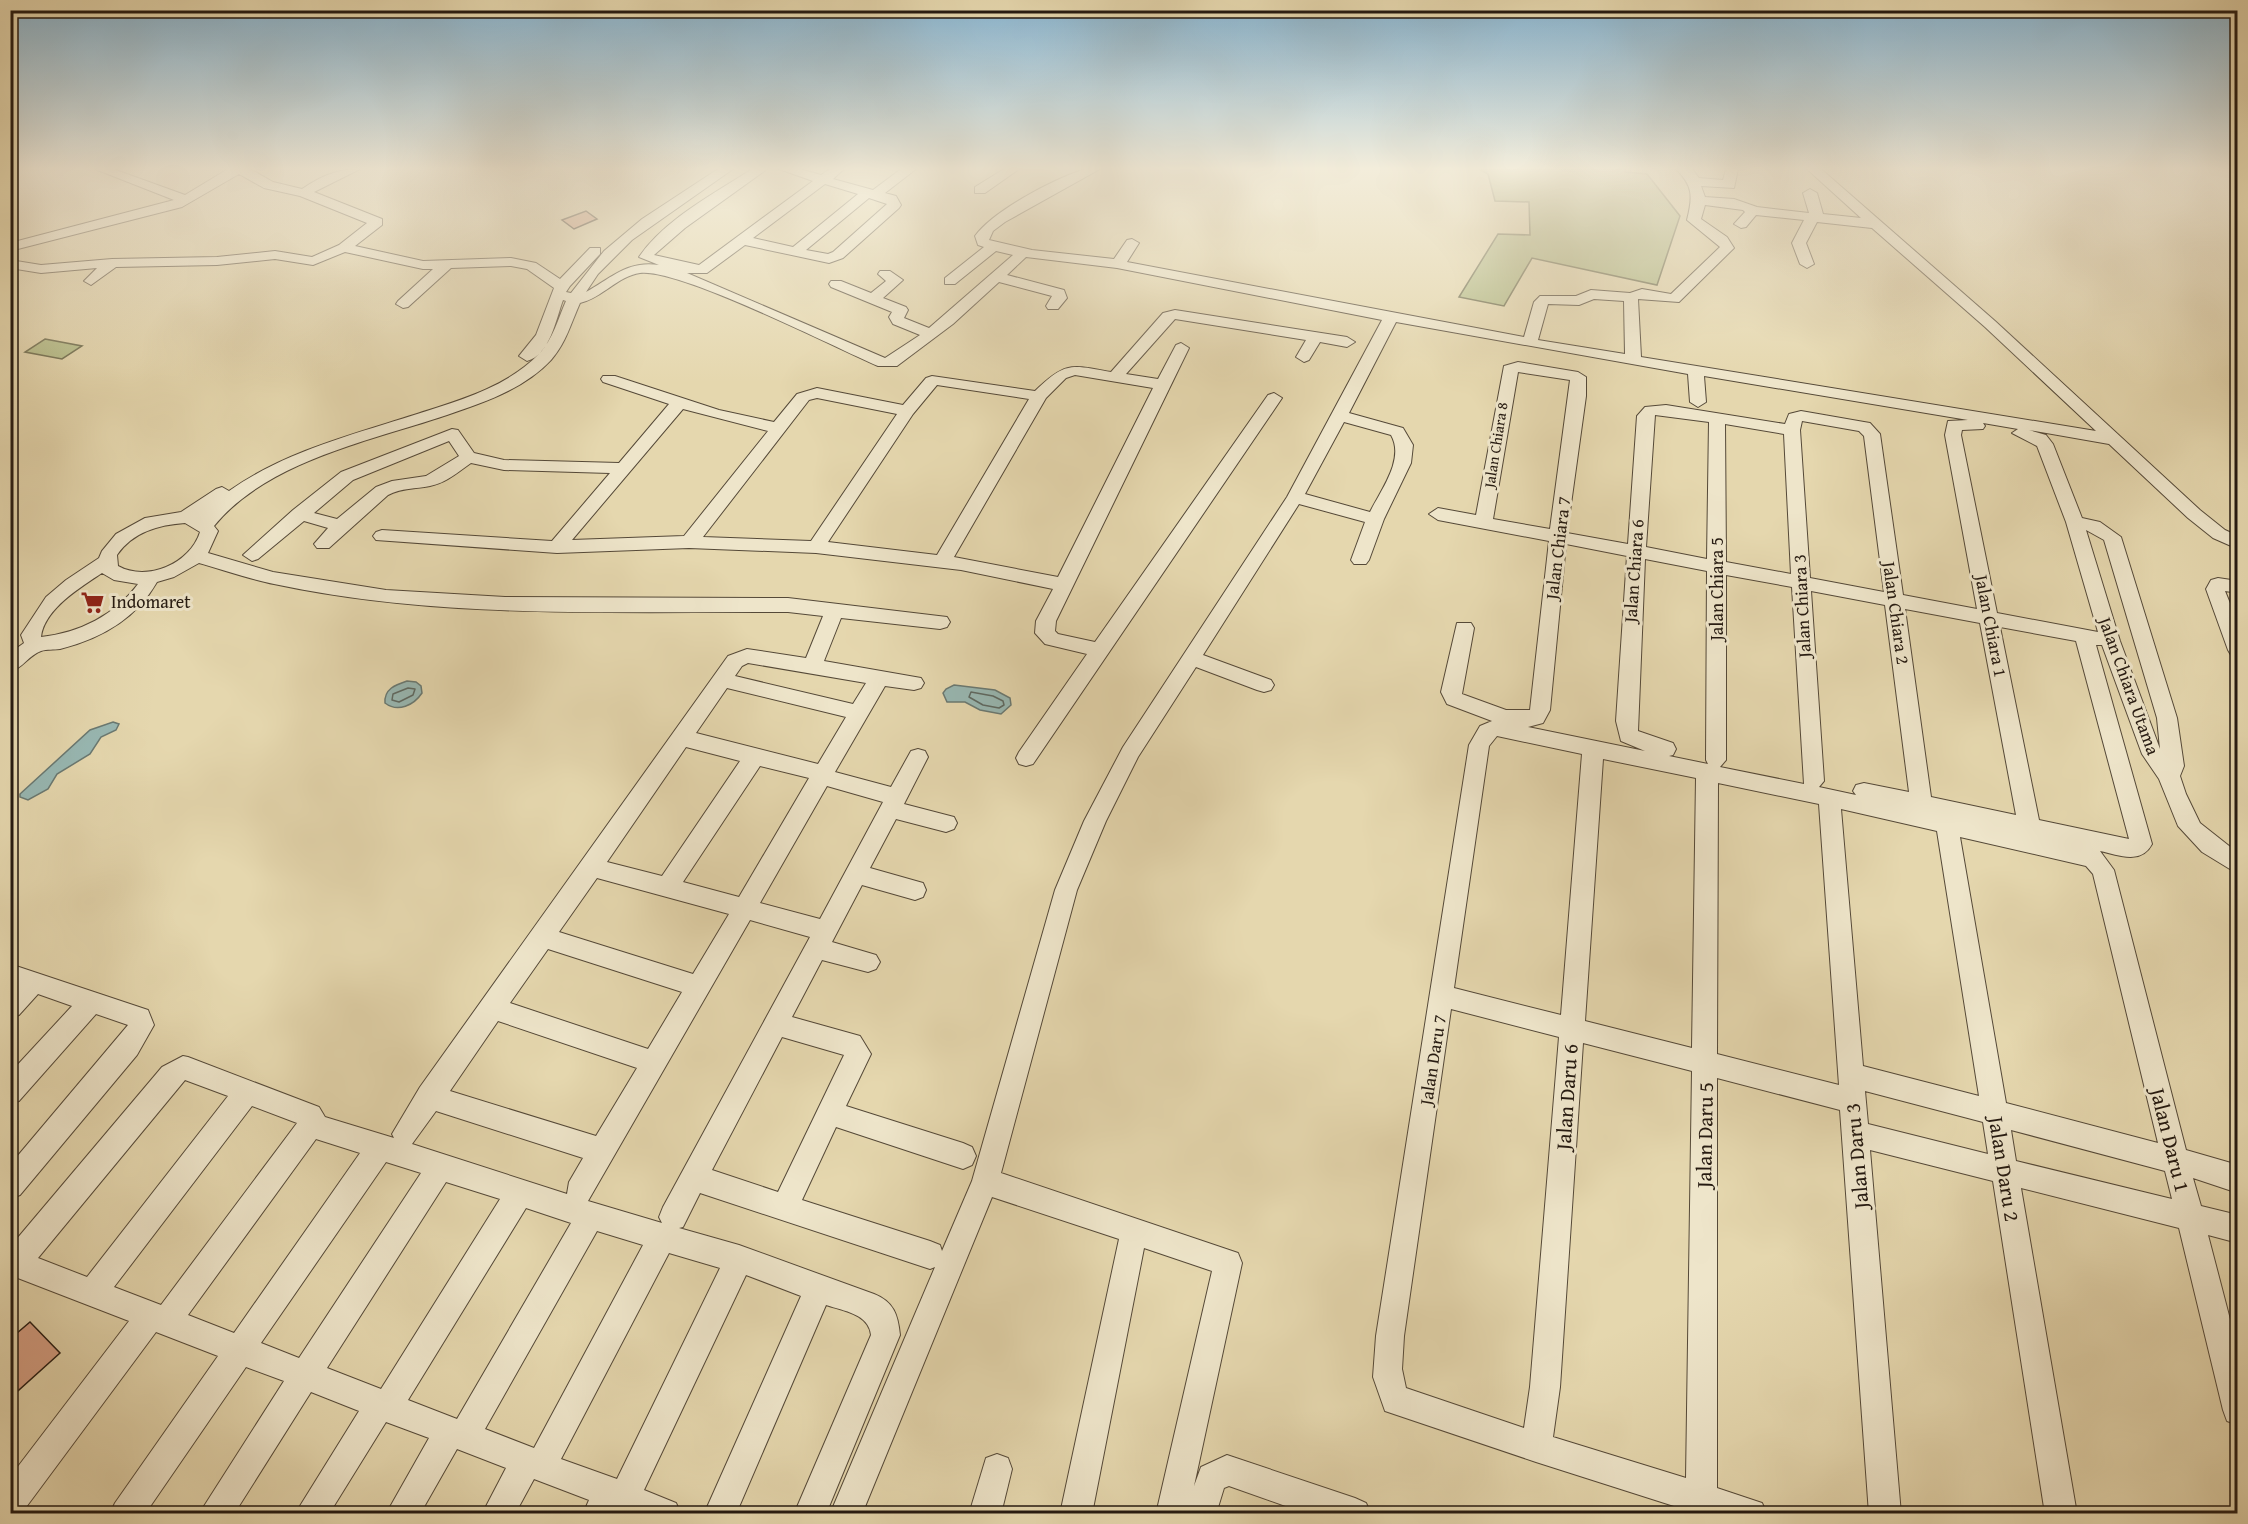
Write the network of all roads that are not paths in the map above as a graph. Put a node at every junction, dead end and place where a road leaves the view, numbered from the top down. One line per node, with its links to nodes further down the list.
1 (38, 240): 15 (street)
2 (354, 240): 16 (street)
3 (608, 240): 29 (street)
4 (627, 240): 32 (street)
5 (662, 240): 6 (street)
6 (742, 240): 18 (street)
7 (810, 240): 18 (street)
8 (854, 240): 18 (street)
9 (983, 240): 14 (street)
10 (1722, 240): 30 (street)
11 (1802, 240): 22 (street)
12 (1894, 240): 60 (street)
13 (1132, 243): 21 (street)
14 (993, 246): 17 (street); 27 (street)
15 (10, 247)
16 (344, 248): 19 (street); 23 (street)
17 (1025, 251): 21 (street); 25 (street)
18 (795, 252)
19 (112, 263): 20 (street); 26 (street)
20 (10, 264)
21 (1118, 264): 35 (street)
22 (1807, 264)
23 (446, 265): 29 (street); 33 (street)
24 (885, 274): 31 (street)
25 (997, 277): 34 (street); 36 (street)
26 (92, 281)
27 (950, 281)
28 (836, 284): 31 (street)
29 (561, 289): 32 (street); 66 (street)
30 (1631, 297): 39 (street); 42 (street)
31 (874, 298): 36 (street)
32 (574, 300): 36 (street); 53 (street)
33 (403, 304)
34 (1053, 306)
35 (1391, 317): 39 (street); 54 (street)
36 (932, 334)
37 (1315, 337): 38 (street); 41 (street); 45 (street)
38 (1347, 342)
39 (1530, 343): 42 (street)
40 (1181, 348): 47 (street)
41 (1304, 357)
42 (1633, 360): 44 (street)
43 (1510, 369): 68 (street, Jalan Chiara 8); 73 (street, Jalan Chiara 7)
44 (1696, 371): 50 (street); 60 (street)
45 (1115, 377): 47 (street); 48 (street)
46 (609, 379): 51 (street)
47 (1163, 385): 88 (street)
48 (1039, 396): 52 (street); 83 (street)
49 (1274, 398): 100 (street)
50 (1698, 402)
51 (679, 403): 57 (street); 62 (street)
52 (907, 411): 57 (street); 78 (street)
53 (432, 414): 59 (street); 70 (street)
54 (1340, 416): 63 (street); 67 (street)
55 (1717, 419): 58 (street); 79 (street, Jalan Chiara 6); 85 (street, Jalan Chiara 5)
56 (1953, 426): 69 (street, Jalan Chiara Utama); 92 (street, Jalan Chiara 1)
57 (777, 428): 74 (street)
58 (1792, 430): 87 (street, Jalan Chiara 3); 90 (street, Jalan Chiara 2)
59 (452, 434): 61 (street); 64 (street)
60 (2117, 440): 75 (street)
61 (468, 457): 62 (street); 71 (street)
62 (625, 468): 77 (street)
63 (1295, 497): 67 (street); 101 (street)
64 (299, 514): 71 (street); 80 (street)
65 (1438, 514): 68 (street)
66 (185, 517): 70 (street); 84 (street)
67 (1375, 519): 82 (street)
68 (1484, 522): 73 (street)
69 (2075, 522): 96 (street, Jalan Chiara Utama); 98 (street, Jalan Chiara Utama)
70 (205, 525): 81 (street)
71 (340, 526): 76 (street)
72 (381, 536): 77 (street)
73 (1558, 536): 79 (street); 94 (street, Jalan Chiara 7)
74 (689, 542): 77 (street); 78 (street)
75 (2238, 543)
76 (323, 544)
77 (557, 547)
78 (816, 547): 83 (street)
79 (1635, 551): 85 (street); 116 (street, Jalan Chiara 6)
80 (252, 555)
81 (196, 556): 86 (street); 91 (street)
82 (1360, 560)
83 (943, 561): 88 (street)
84 (106, 562): 86 (street); 97 (street)
85 (1717, 566): 87 (street); 116 (street, Jalan Chiara 5)
86 (151, 577): 97 (street)
87 (1801, 582): 90 (street); 119 (street, Jalan Chiara 3)
88 (1064, 585): 100 (street)
89 (2228, 585): 99 (street)
90 (1895, 600): 92 (street); 120 (street, Jalan Chiara 2)
91 (835, 610): 93 (street); 103 (street)
92 (1989, 618): 95 (street); 124 (street, Jalan Chiara 1)
93 (940, 622)
94 (1464, 628)
95 (2084, 636): 96 (street); 124 (street, Jalan Chiara Utama)
96 (2110, 641): 98 (street); 109 (street, Jalan Chiara Utama)
97 (34, 645): 102 (street)
98 (2144, 647): 110 (street, Jalan Chiara Utama)
99 (2238, 650)
100 (1102, 651): 115 (street)
101 (1192, 658): 107 (street); 161 (street)
102 (10, 665)
103 (812, 666): 104 (street); 105 (street)
104 (879, 678): 106 (street); 108 (street)
105 (722, 680): 108 (street); 111 (street)
106 (914, 683)
107 (1264, 685)
108 (859, 713): 117 (street)
109 (2142, 726): 110 (street); 118 (street, Jalan Chiara Utama)
110 (2169, 734): 118 (street, Jalan Chiara Utama)
111 (682, 738): 113 (street); 126 (street)
112 (1593, 747): 116 (street); 137 (street, Jalan Daru 7); 142 (street, Jalan Daru 6)
113 (755, 756): 117 (street); 128 (street)
114 (918, 757): 121 (street)
115 (1026, 758)
116 (1712, 766): 119 (street); 144 (street, Jalan Daru 5)
117 (824, 776): 121 (street); 130 (street)
118 (2169, 776): 125 (street)
119 (1821, 789): 120 (street); 123 (street); 145 (street, Jalan Daru 3)
120 (1921, 802): 124 (street)
121 (894, 803): 122 (street); 127 (street)
122 (946, 823)
123 (1947, 824): 150 (street, Jalan Daru 2); 156 (street, Jalan Daru 1)
124 (2030, 826)
125 (2238, 865)
126 (592, 867): 128 (street); 131 (street)
127 (856, 874): 129 (street); 132 (street)
128 (667, 887): 130 (street)
129 (915, 890)
130 (746, 909): 132 (street); 136 (street)
131 (542, 937): 136 (street); 140 (street)
132 (821, 940): 133 (street); 141 (street)
133 (868, 962)
134 (10, 974): 135 (street)
135 (34, 982): 138 (street); 139 (street)
136 (699, 987): 143 (street)
137 (1443, 996): 142 (street); 181 (street, Jalan Daru 7)
138 (92, 1002): 146 (street); 162 (street)
139 (10, 1007)
140 (492, 1008): 143 (street); 148 (street)
141 (777, 1024): 149 (street); 159 (street)
142 (1572, 1029): 144 (street); 181 (street, Jalan Daru 6)
143 (655, 1063): 154 (street)
144 (1705, 1063): 145 (street); 184 (street, Jalan Daru 5)
145 (1852, 1088): 150 (street); 152 (street, Jalan Daru 3)
146 (10, 1092)
147 (247, 1092): 151 (street); 172 (street); 174 (street)
148 (429, 1096): 153 (street); 154 (street)
149 (830, 1113): 155 (street); 165 (street)
150 (1995, 1114): 156 (street); 158 (street, Jalan Daru 2)
151 (311, 1125): 153 (street); 175 (street)
152 (1856, 1134): 158 (street); 202 (street, Jalan Daru 3)
153 (393, 1140): 157 (street); 176 (street)
154 (602, 1151): 164 (street)
155 (963, 1156)
156 (2175, 1161): 160 (street); 166 (street, Jalan Daru 1)
157 (441, 1166): 163 (street); 177 (street)
158 (2004, 1172): 166 (street); 203 (street, Jalan Daru 2)
159 (694, 1178): 165 (street); 167 (street)
160 (2238, 1180)
161 (985, 1182): 169 (street); 195 (street)
162 (10, 1186)
163 (520, 1192): 164 (street); 178 (street)
164 (585, 1203): 167 (street); 180 (street)
165 (784, 1208): 170 (street)
166 (2190, 1218): 168 (street); 179 (street, Jalan Daru 1)
167 (668, 1227): 171 (street); 182 (street)
168 (2238, 1230)
169 (1134, 1231): 197 (street); 198 (street)
170 (930, 1255)
171 (739, 1259): 173 (street); 185 (street)
172 (13, 1262): 174 (street)
173 (819, 1288): 193 (street); 194 (street)
174 (92, 1293): 175 (street)
175 (158, 1318): 176 (street); 186 (street)
176 (238, 1349): 177 (street); 187 (street)
177 (307, 1376): 178 (street); 188 (street)
178 (383, 1405): 180 (street); 189 (street)
179 (2238, 1410)
180 (457, 1433): 182 (street); 190 (street)
181 (1536, 1448): 184 (street)
182 (534, 1463): 185 (street); 191 (street)
183 (997, 1470): 196 (street)
184 (1701, 1498): 201 (street)
185 (611, 1501): 192 (street)
186 (10, 1503)
187 (126, 1514)
188 (215, 1514)
189 (311, 1514)
190 (402, 1514)
191 (498, 1514)
192 (665, 1514)
193 (720, 1514)
194 (810, 1514)
195 (846, 1514)
196 (985, 1514)
197 (1076, 1514)
198 (1172, 1514)
199 (1200, 1514): 200 (street)
200 (1355, 1514)
201 (1751, 1514)
202 (1885, 1514)
203 (2061, 1514)

